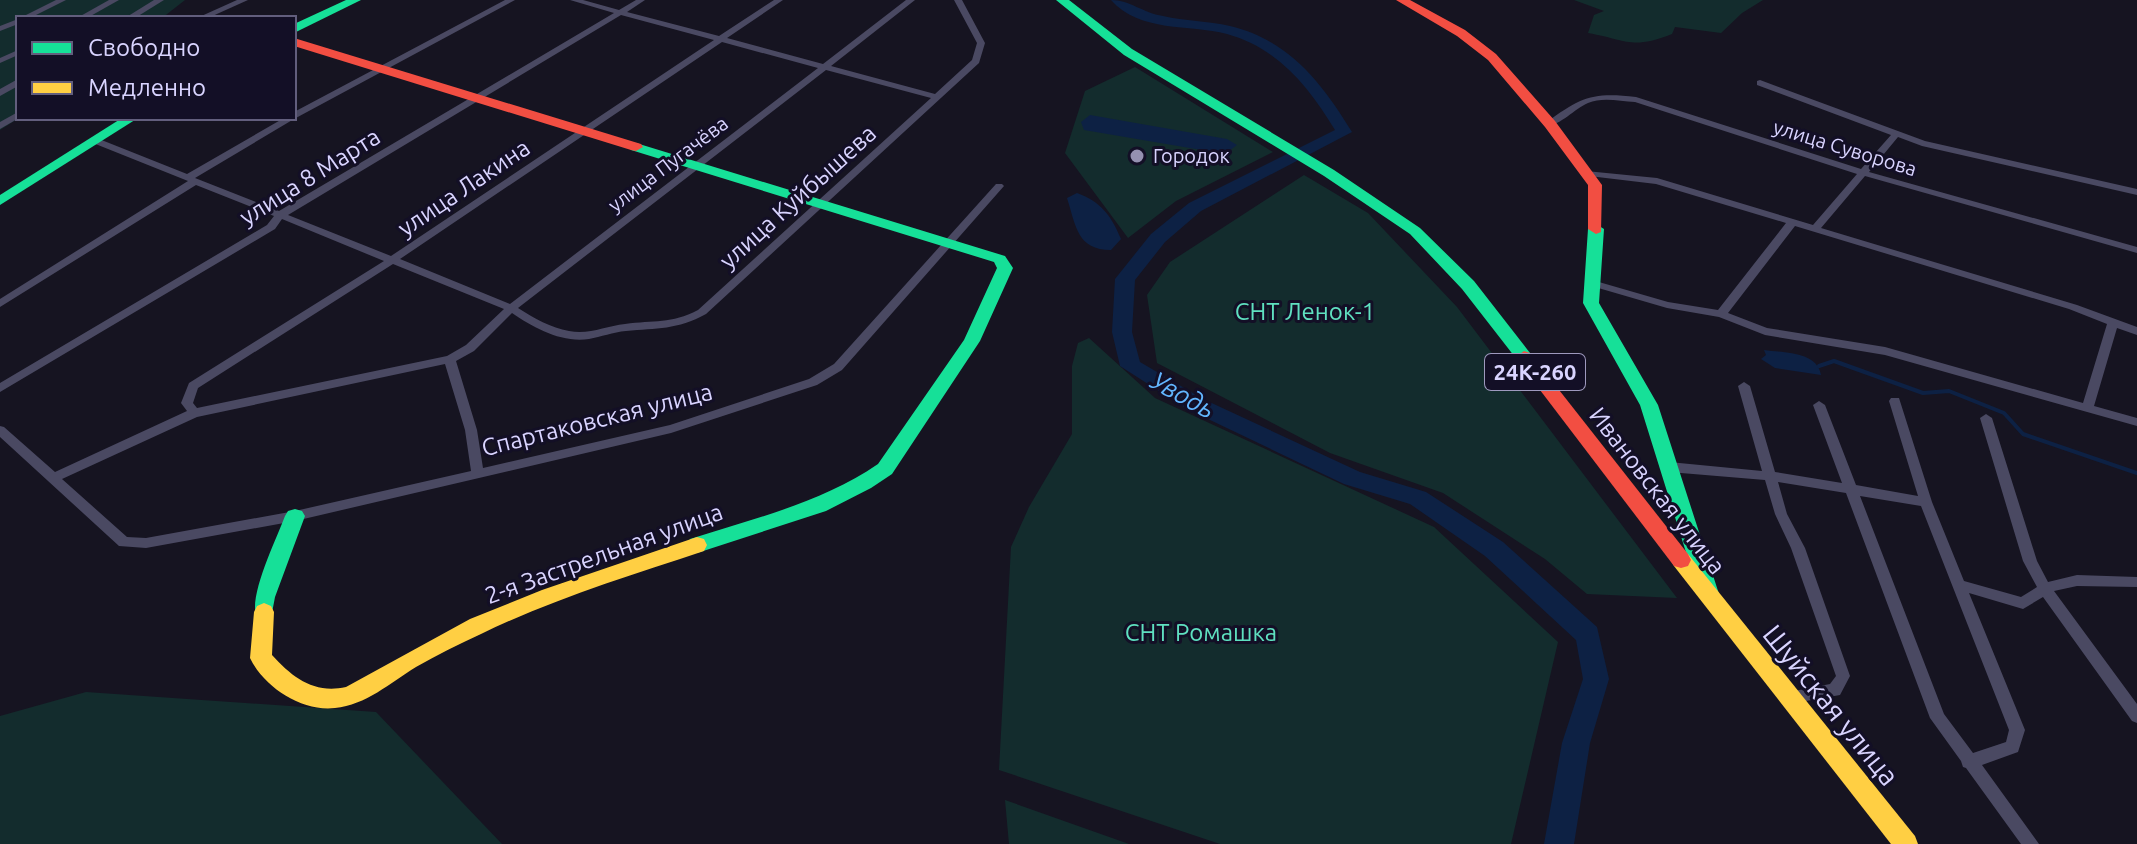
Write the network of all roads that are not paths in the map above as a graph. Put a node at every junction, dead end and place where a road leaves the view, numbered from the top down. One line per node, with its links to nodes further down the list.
1 (62, 0): 15 (street)
2 (115, 0): 16 (street)
3 (160, 0): 17 (street)
4 (244, 0): 18 (street)
5 (355, 0): 19 (street)
6 (511, 0): 23 (street)
7 (574, 0): 14 (street)
8 (641, 0): 14 (street, улица 8 Марта)
9 (779, 0): 20 (street, улица Лакина)
10 (911, 0): 22 (street, улица Пугачёва)
11 (958, 0): 25 (street, улица Куйбышева)
12 (1062, 0): 74 (street, Ивановская улица / 24К-260)
13 (1402, 0): 30 (street)
14 (619, 13): 20 (street); 26 (street, улица 8 Марта)
15 (28, 16)
16 (85, 16)
17 (132, 16)
18 (206, 16)
19 (296, 28)
20 (718, 40): 22 (street); 31 (street, улица Лакина)
21 (296, 43): 23 (street)
22 (824, 67): 25 (street); 34 (street, улица Пугачёва)
23 (380, 68): 26 (street); 27 (street)
24 (1760, 83): 32 (street)
25 (937, 97): 41 (street, улица Куйбышева)
26 (476, 98): 31 (street); 42 (street, улица 8 Марта)
27 (296, 115)
28 (128, 120): 33 (street)
29 (287, 120): 37 (street)
30 (1550, 124): 35 (street, улица Суворова); 36 (street)
31 (585, 131): 34 (street); 47 (street, улица Лакина)
32 (1896, 134): 35 (street); 39 (street)
33 (96, 141): 37 (street); 40 (street)
34 (696, 165): 41 (street); 50 (street, улица Пугачёва)
35 (1860, 172): 44 (street); 46 (street, улица Суворова)
36 (1589, 173): 43 (street); 48 (street)
37 (191, 179): 42 (street); 49 (street)
38 (999, 186): 45 (street, Спартаковская улица)
39 (2137, 192)
40 (0, 201)
41 (820, 204): 45 (street); 50 (street, улица Куйбышева)
42 (280, 215): 47 (street); 56 (street, улица 8 Марта)
43 (1792, 223): 44 (street); 51 (street)
44 (1814, 230): 52 (street)
45 (948, 243): 65 (street, Спартаковская улица); 70 (street, 2-я Застрельная улица)
46 (2137, 250)
47 (392, 260): 50 (street); 60 (street, улица Лакина)
48 (1592, 283): 51 (street); 64 (street)
49 (0, 304)
50 (511, 308): 54 (street, улица Пугачёва)
51 (1721, 314): 59 (street)
52 (2113, 323): 53 (street); 59 (street)
53 (2137, 331)
54 (450, 359): 60 (street); 65 (street)
55 (1744, 386): 66 (street)
56 (0, 388)
57 (1895, 401): 69 (street)
58 (1819, 405): 68 (street)
59 (2087, 408): 62 (street)
60 (194, 413): 67 (street)
61 (1986, 418): 73 (street)
62 (2137, 422)
63 (0, 430): 67 (street)
64 (1669, 467): 66 (street); 74 (street)
65 (477, 474): 70 (street, Спартаковская улица)
66 (1771, 476): 68 (street); 75 (street)
67 (53, 478): 70 (street, Спартаковская улица)
68 (1847, 487): 69 (street); 77 (street)
69 (1926, 502): 72 (street)
70 (295, 516)
71 (2137, 582): 73 (street)
72 (1959, 585): 73 (street); 77 (street)
73 (2044, 588): 76 (street)
74 (1712, 601): 75 (street, Шуйская улица / 24К-260)
75 (1789, 698): 78 (street, Шуйская улица / 24К-260)
76 (2137, 716)
77 (1968, 762): 79 (street)
78 (1906, 844)
79 (2031, 844)

